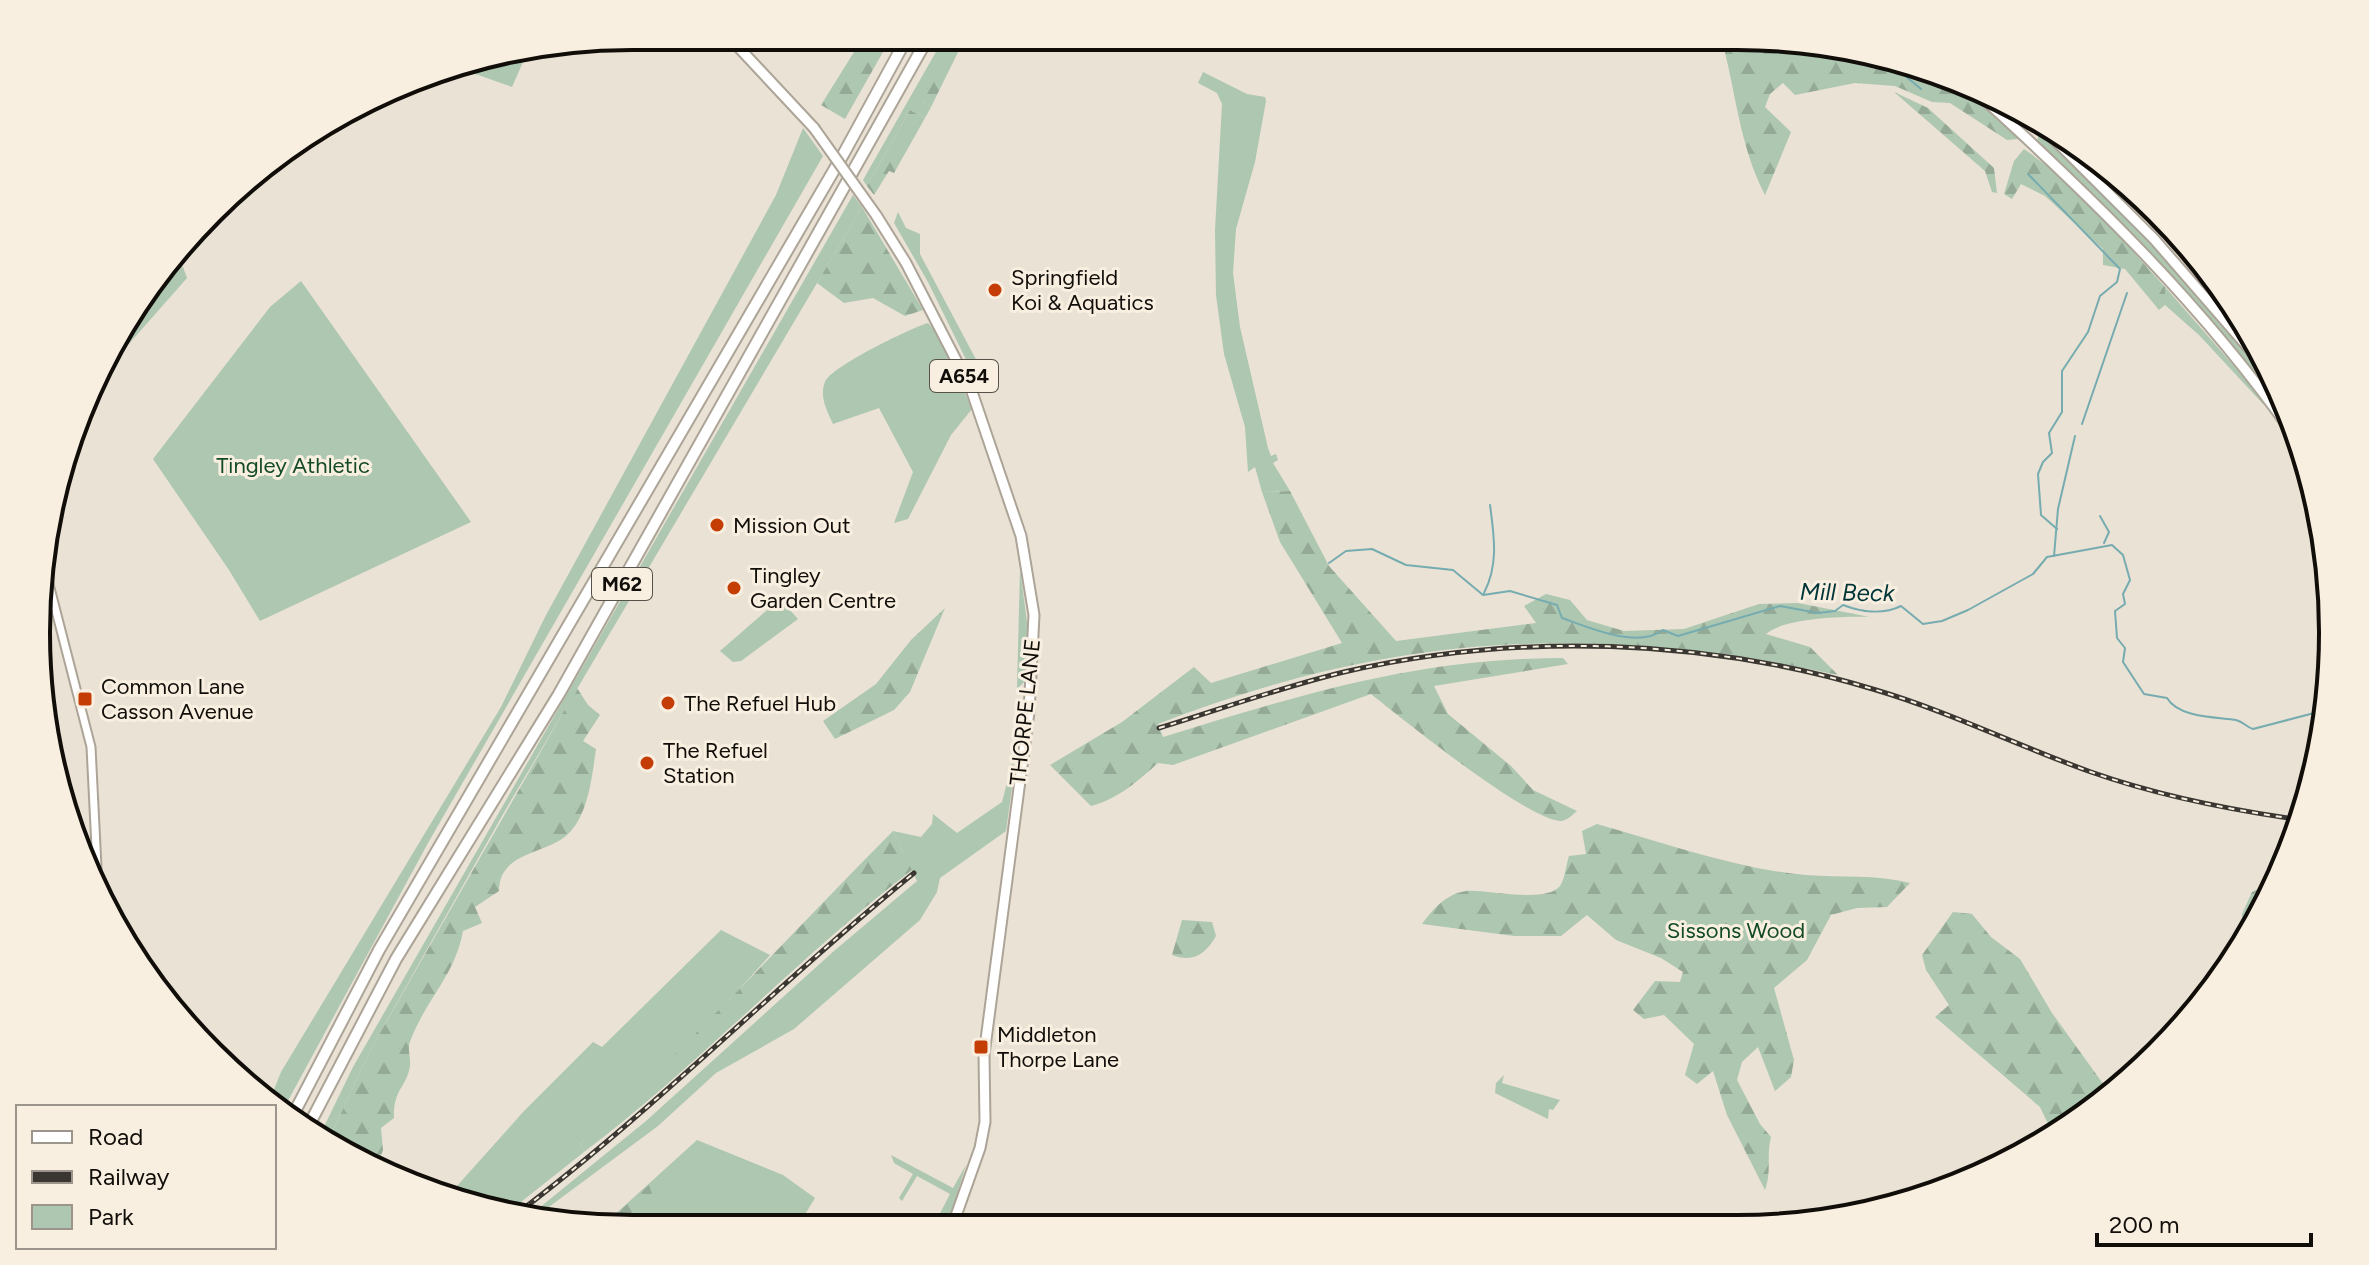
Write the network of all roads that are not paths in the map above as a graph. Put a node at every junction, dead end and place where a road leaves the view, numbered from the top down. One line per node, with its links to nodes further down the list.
1 (741, 50): 12 (main road, THORPE LANE / A654, bridge)
2 (900, 50): 10 (highway, M62)
3 (921, 50): 11 (highway, M62)
4 (1998, 112): 7 (main road)
5 (2070, 155): 6 (main road)
6 (2237, 334)
7 (2274, 409)
8 (51, 592): 9 (street)
9 (97, 861)
10 (297, 1108)
11 (312, 1119)
12 (956, 1215)

